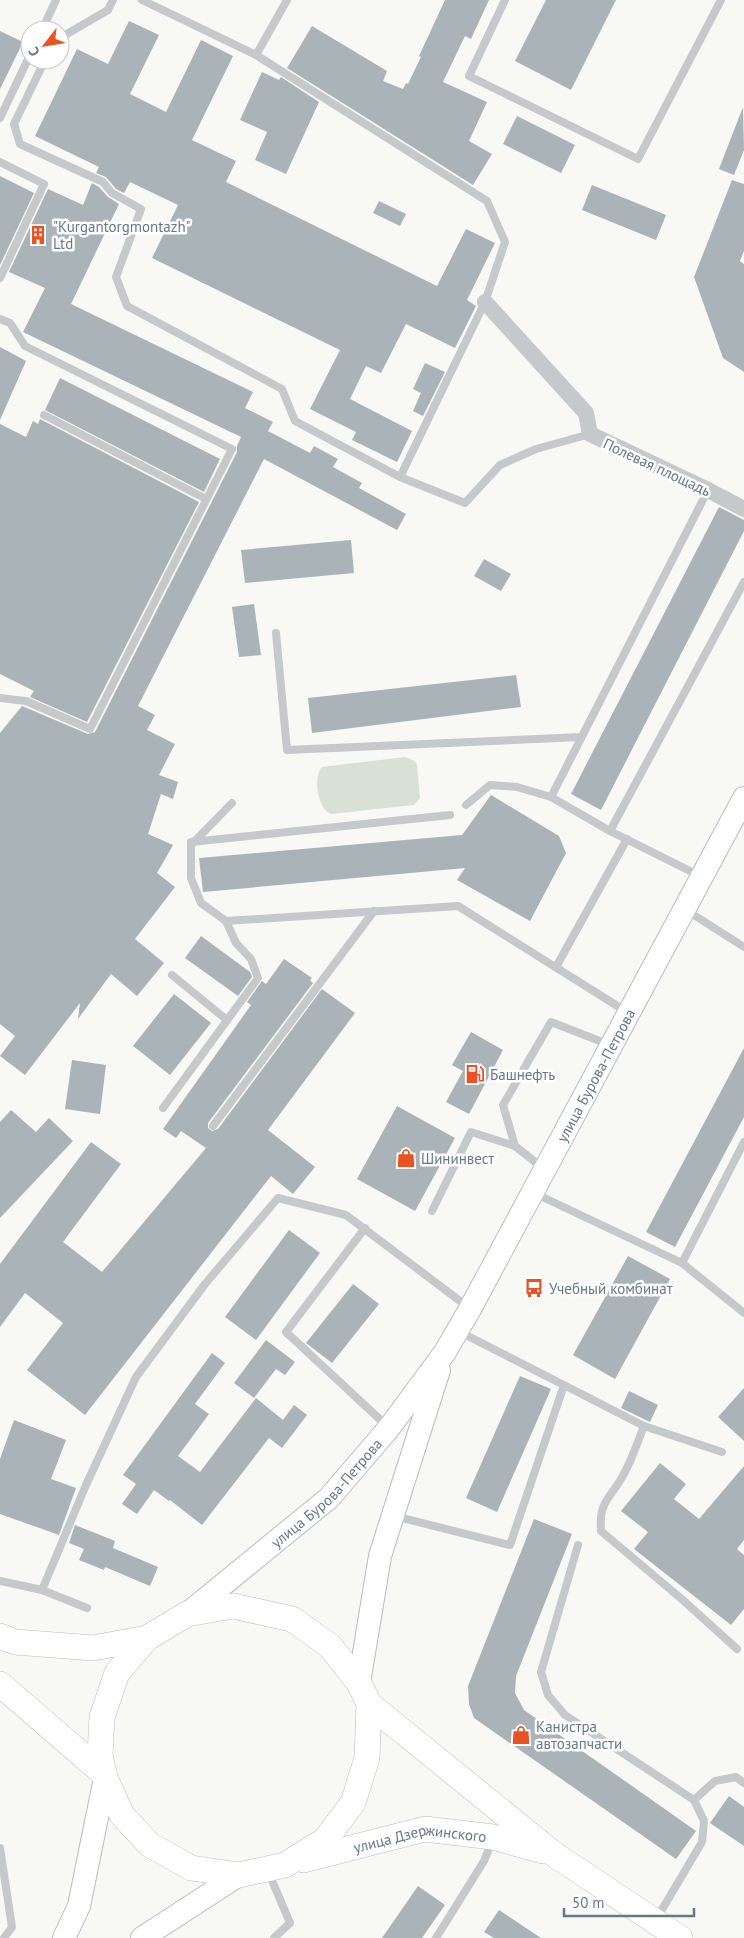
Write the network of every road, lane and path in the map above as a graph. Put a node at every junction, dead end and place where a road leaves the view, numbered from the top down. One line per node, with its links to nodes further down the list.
1 (56, 0): 7 (lane)
2 (113, 0): 8 (lane)
3 (142, 0): 9 (lane)
4 (287, 0): 9 (lane)
5 (505, 0): 6 (lane)
6 (721, 0)
7 (47, 20)
8 (70, 32)
9 (256, 55): 15 (lane)
10 (23, 70): 12 (lane)
11 (40, 70): 19 (lane)
12 (0, 118)
13 (0, 162): 14 (lane)
14 (0, 278)
15 (485, 302): 18 (street, Полевая площадь); 19 (lane)
16 (0, 319): 21 (lane)
17 (44, 416): 21 (lane)
18 (590, 434): 19 (lane); 20 (street, Полевая площадь)
19 (400, 478)
20 (708, 490): 22 (street, Полевая площадь); 26 (lane)
21 (206, 500): 25 (lane)
22 (744, 509)
23 (744, 582): 32 (lane)
24 (276, 633): 26 (lane)
25 (0, 698)
26 (581, 736): 27 (lane)
27 (551, 797): 30 (lane); 32 (lane)
28 (744, 798): 35 (main road, улица Бурова-Петрова)
29 (232, 803): 34 (lane)
30 (466, 805)
31 (450, 815): 34 (lane)
32 (610, 831): 33 (lane)
33 (627, 839): 35 (lane); 40 (lane)
34 (194, 842): 38 (lane)
35 (701, 877): 36 (main road, улица Бурова-Петрова)
36 (684, 909): 39 (lane); 42 (main road, улица Бурова-Петрова)
37 (374, 911): 38 (lane); 40 (lane); 46 (lane)
38 (226, 921): 43 (lane)
39 (744, 947)
40 (556, 967): 42 (lane)
41 (172, 975): 43 (lane)
42 (629, 1013): 44 (main road, улица Бурова-Петрова)
43 (227, 1020): 45 (lane)
44 (611, 1045): 48 (lane); 49 (main road, улица Бурова-Петрова)
45 (162, 1108)
46 (214, 1126)
47 (744, 1142): 53 (lane)
48 (515, 1146): 49 (lane); 51 (lane)
49 (544, 1170): 50 (main road, улица Бурова-Петрова)
50 (532, 1192): 53 (lane); 54 (main road, улица Бурова-Петрова)
51 (432, 1211)
52 (365, 1228): 54 (lane); 60 (lane); 65 (lane)
53 (682, 1263): 55 (lane)
54 (470, 1308): 56 (main road, улица Бурова-Петрова)
55 (744, 1313)
56 (458, 1331): 57 (main road, улица Бурова-Петрова); 58 (lane)
57 (445, 1352): 60 (main road, улица Бурова-Петрова); 62 (main road, улица Бурова-Петрова)
58 (564, 1385): 59 (lane); 62 (lane)
59 (644, 1426): 61 (lane); 70 (lane)
60 (389, 1428): 67 (main road, улица Бурова-Петрова)
61 (722, 1452)
62 (392, 1515): 72 (main road, улица Бурова-Петрова)
63 (578, 1545): 75 (lane)
64 (0, 1581): 65 (lane)
65 (42, 1590): 66 (lane)
66 (87, 1608)
67 (187, 1614): 69 (main road); 72 (main road, улица Дзержинского)
68 (0, 1636): 69 (main road)
69 (147, 1638): 73 (main road)
70 (737, 1649)
71 (0, 1684): 73 (main road)
72 (364, 1694): 78 (main road, улица Дзержинского); 79 (main road)
73 (105, 1776): 80 (main road); 83 (main road)
74 (744, 1783): 75 (lane)
75 (694, 1800): 81 (lane)
76 (493, 1837): 78 (main road, улица Дзержинского); 79 (main road, улица Дзержинского); 86 (lane)
77 (0, 1848): 82 (lane)
78 (555, 1855): 81 (main road, улица Дзержинского)
79 (276, 1867): 80 (main road, улица Дзержинского); 85 (lane)
80 (239, 1875): 84 (main road)
81 (656, 1921): 87 (main road, улица Дзержинского)
82 (4, 1938)
83 (64, 1938)
84 (142, 1938)
85 (274, 1938)
86 (436, 1938)
87 (680, 1938)

